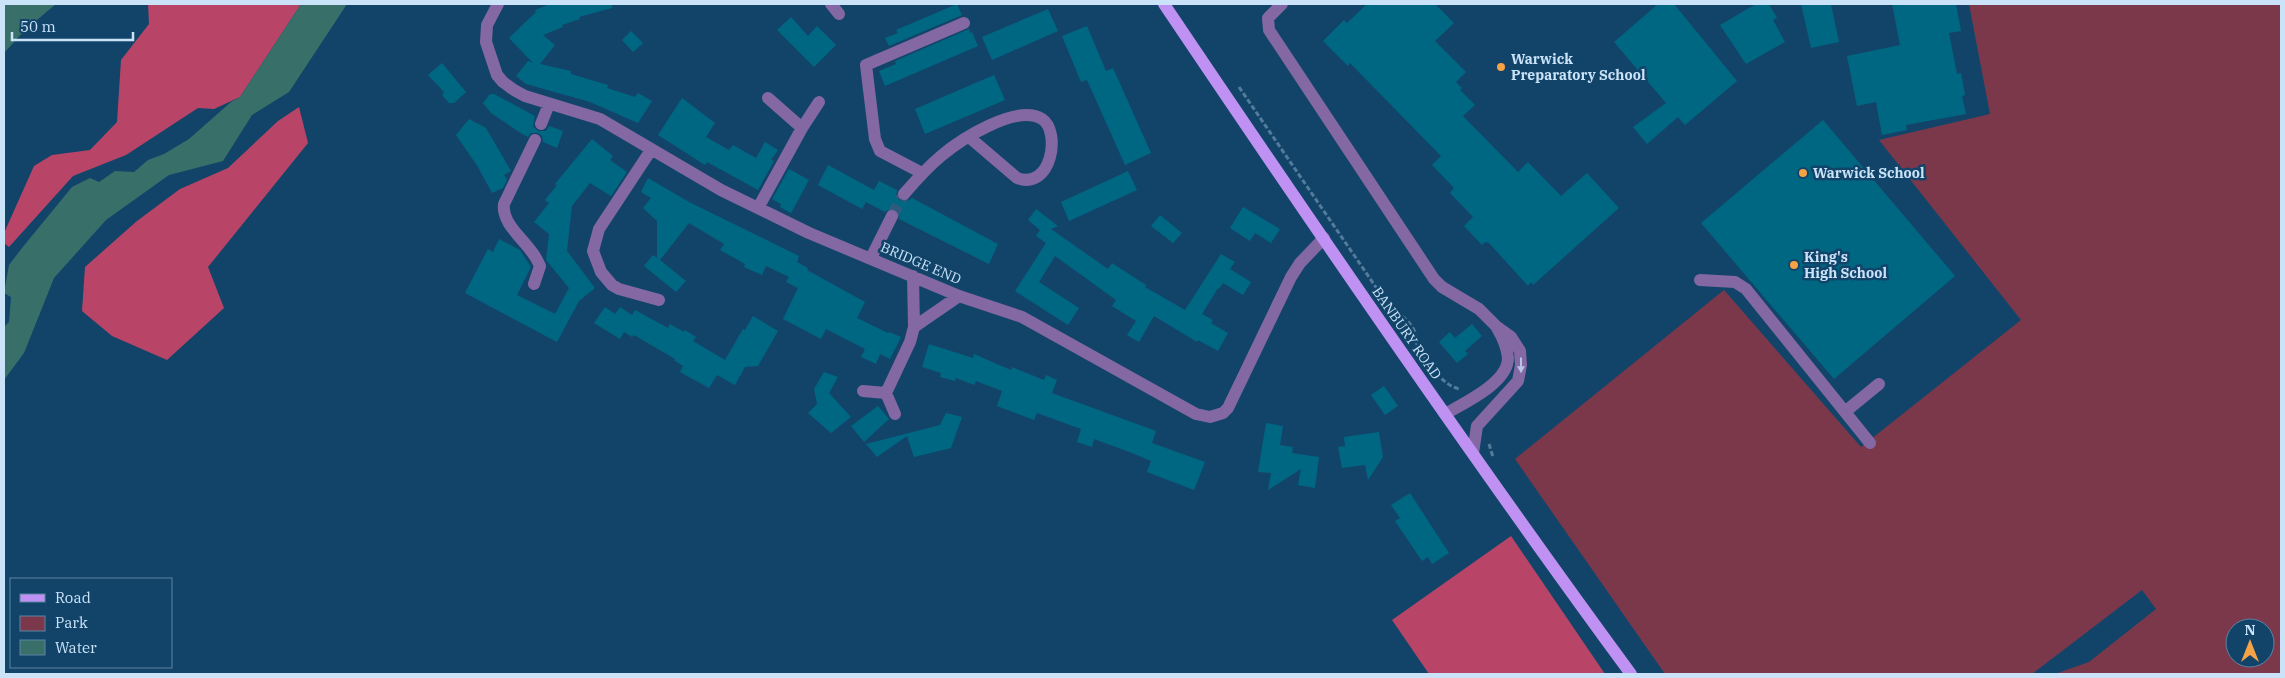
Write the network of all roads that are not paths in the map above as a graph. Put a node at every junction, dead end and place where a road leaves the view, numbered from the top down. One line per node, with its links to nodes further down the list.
1 (498, 4): 9 (street, BRIDGE END)
2 (832, 4): 5 (street)
3 (1164, 4): 19 (main road, BANBURY ROAD)
4 (1282, 4): 27 (street)
5 (840, 14)
6 (964, 23): 15 (street)
7 (768, 98): 11 (street)
8 (819, 102): 11 (street)
9 (549, 104): 10 (street); 14 (street, BRIDGE END)
10 (541, 124)
11 (802, 128): 17 (street)
12 (969, 137): 12 (street); 15 (street)
13 (535, 140): 23 (street)
14 (651, 150): 17 (street, BRIDGE END); 25 (street)
15 (922, 173): 16 (street)
16 (904, 194)
17 (758, 208): 20 (street, BRIDGE END)
18 (892, 216): 20 (street)
19 (1324, 238): 24 (street, BRIDGE END); 33 (main road, BANBURY ROAD)
20 (871, 258): 21 (street, BRIDGE END)
21 (913, 276): 24 (street, BRIDGE END); 26 (street)
22 (1700, 280): 31 (street)
23 (534, 284)
24 (959, 296): 26 (street)
25 (659, 300)
26 (914, 327): 30 (street)
27 (1497, 327): 33 (street); 35 (street, one-way to 35)
28 (1879, 384): 31 (street)
29 (863, 391): 30 (street)
30 (886, 393): 32 (street)
31 (1846, 412): 34 (street)
32 (895, 414)
33 (1445, 414): 35 (main road, BANBURY ROAD)
34 (1870, 443)
35 (1473, 453): 36 (main road, BANBURY ROAD)
36 (1631, 674)

